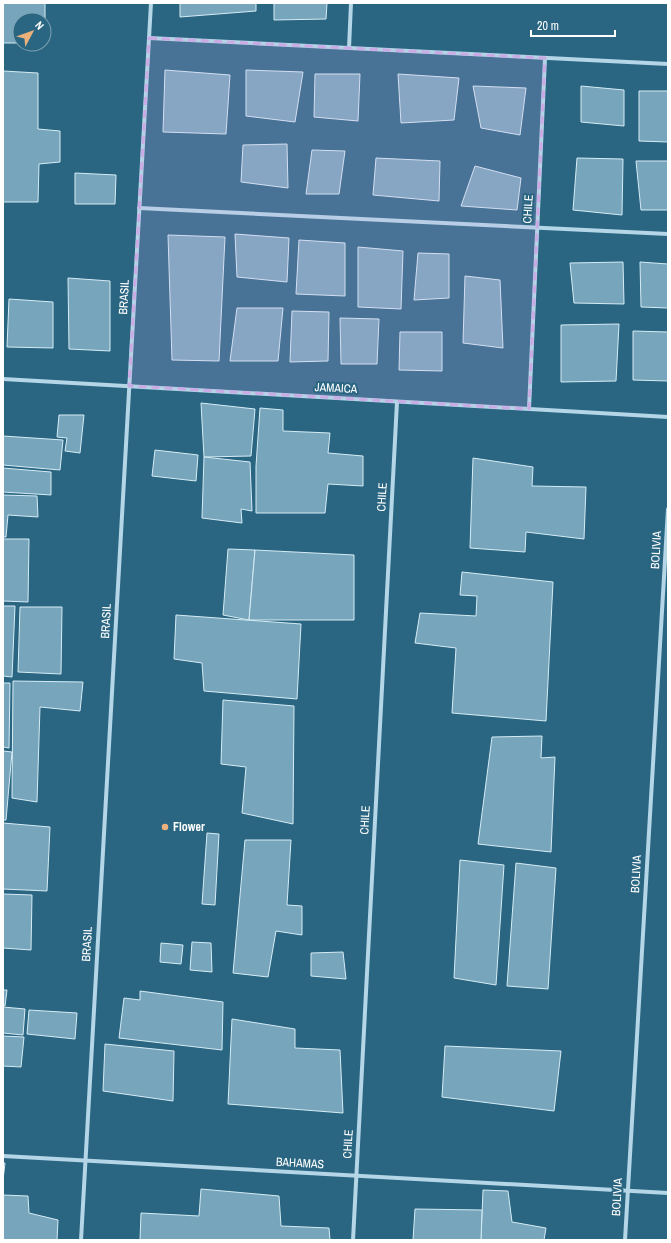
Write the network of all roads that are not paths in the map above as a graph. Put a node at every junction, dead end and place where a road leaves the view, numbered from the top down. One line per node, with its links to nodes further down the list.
1 (151, 3): 3 (street, BRASIL)
2 (351, 3): 4 (street)
3 (149, 38): 4 (street); 7 (street, BRASIL)
4 (349, 48): 5 (street)
5 (545, 58): 6 (street); 8 (street, CHILE)
6 (668, 64)
7 (139, 208): 8 (street); 11 (street, BRASIL)
8 (537, 228): 9 (street); 13 (street, CHILE)
9 (668, 234)
10 (3, 379): 11 (street, JAMAICA)
11 (129, 386): 12 (street, JAMAICA); 17 (street, BRASIL)
12 (397, 402): 13 (street, JAMAICA); 18 (street, CHILE)
13 (529, 410): 14 (street, JAMAICA)
14 (668, 417)
15 (668, 509): 19 (street, BOLIVIA)
16 (3, 1156): 17 (street, BAHAMAS)
17 (85, 1161): 18 (street, BAHAMAS); 21 (street, BRASIL)
18 (356, 1176): 19 (street, BAHAMAS); 22 (street, CHILE)
19 (627, 1191): 20 (street, BAHAMAS); 23 (street, BOLIVIA)
20 (668, 1193)
21 (81, 1240)
22 (353, 1240)
23 (624, 1240)

